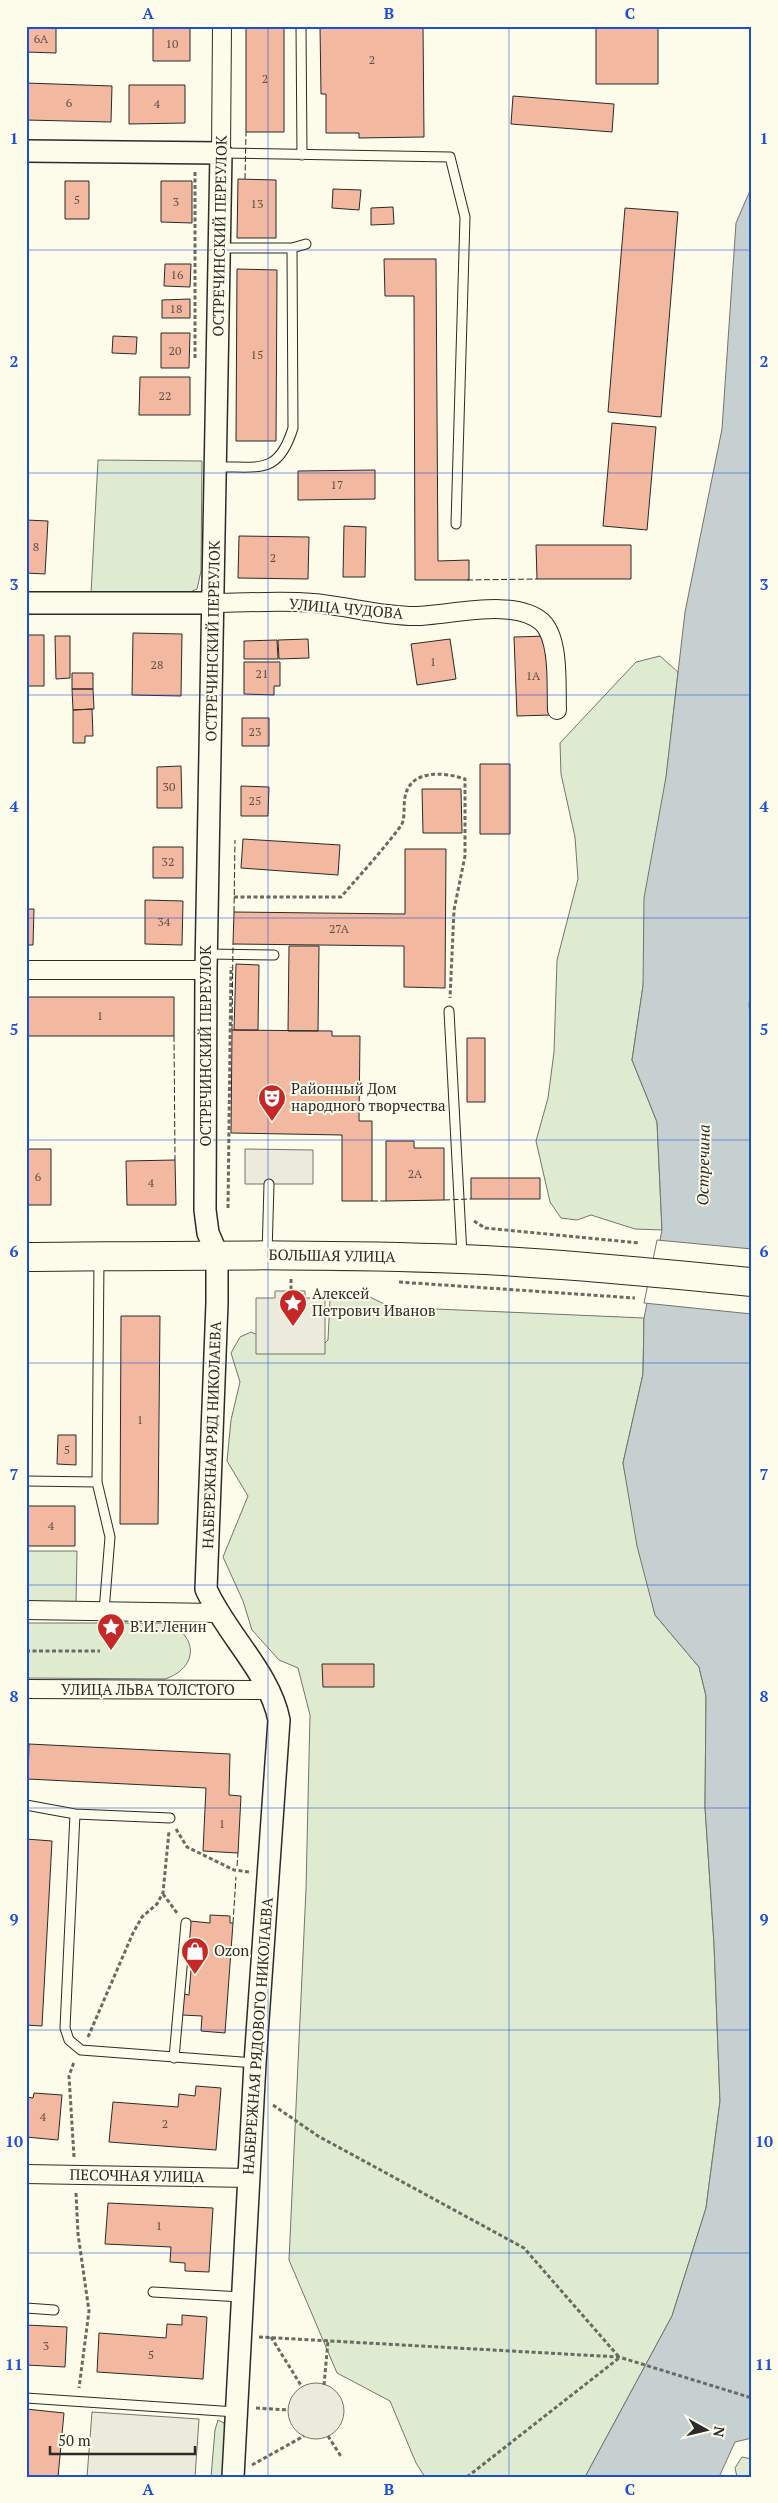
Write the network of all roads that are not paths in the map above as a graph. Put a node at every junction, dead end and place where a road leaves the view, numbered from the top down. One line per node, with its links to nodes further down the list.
1 (222, 26): 4 (street, ОСТРЕЧИНСКИЙ ПЕРЕУЛОК)
2 (301, 26): 5 (lane)
3 (26, 151): 4 (street)
4 (221, 154): 5 (lane); 7 (street, ОСТРЕЧИНСКИЙ ПЕРЕУЛОК)
5 (302, 155): 10 (lane)
6 (306, 244): 8 (lane)
7 (220, 248): 8 (lane); 9 (street, ОСТРЕЧИНСКИЙ ПЕРЕУЛОК)
8 (292, 248): 9 (lane)
9 (216, 467): 12 (street, ОСТРЕЧИНСКИЙ ПЕРЕУЛОК)
10 (456, 524)
11 (26, 603): 12 (street, УЛИЦА ЧУДОВА)
12 (214, 603): 13 (street, УЛИЦА ЧУДОВА); 15 (street, ОСТРЕЧИНСКИЙ ПЕРЕУЛОК)
13 (557, 710)
14 (274, 955): 15 (lane)
15 (206, 962): 16 (street); 19 (street, ОСТРЕЧИНСКИЙ ПЕРЕУЛОК)
16 (26, 970)
17 (449, 1011): 23 (lane)
18 (269, 1184): 20 (lane)
19 (217, 1254): 20 (main road, БОЛЬШАЯ УЛИЦА); 22 (main road, БОЛЬШАЯ УЛИЦА); 29 (street, НАБЕРЕЖНАЯ РЯД НИКОЛАЕВА)
20 (267, 1255): 23 (main road, БОЛЬШАЯ УЛИЦА)
21 (26, 1257): 22 (main road, БОЛЬШАЯ УЛИЦА)
22 (99, 1257): 26 (lane)
23 (462, 1259): 24 (main road, БОЛЬШАЯ УЛИЦА)
24 (752, 1282)
25 (26, 1481): 26 (lane)
26 (97, 1482): 28 (lane)
27 (26, 1610): 28 (street)
28 (104, 1611): 29 (street)
29 (216, 1613): 31 (street, НАБЕРЕЖНАЯ РЯДОВОГО НИКОЛАЕВА)
30 (26, 1689): 31 (street, УЛИЦА ЛЬВА ТОЛСТОГО)
31 (269, 1690): 37 (street, НАБЕРЕЖНАЯ РЯДОВОГО НИКОЛАЕВА)
32 (26, 1805): 33 (lane)
33 (75, 1814): 34 (lane); 36 (lane)
34 (170, 1818)
35 (186, 1923): 36 (lane)
36 (174, 2058): 37 (lane)
37 (254, 2063): 39 (street, НАБЕРЕЖНАЯ РЯДОВОГО НИКОЛАЕВА)
38 (26, 2174): 39 (street, ПЕСОЧНАЯ УЛИЦА)
39 (248, 2178): 41 (street, НАБЕРЕЖНАЯ РЯДОВОГО НИКОЛАЕВА)
40 (153, 2292): 41 (lane)
41 (242, 2297): 45 (street, НАБЕРЕЖНАЯ РЯДОВОГО НИКОЛАЕВА)
42 (26, 2308): 43 (lane)
43 (54, 2310)
44 (26, 2398): 45 (lane)
45 (236, 2409): 46 (street, НАБЕРЕЖНАЯ РЯДОВОГО НИКОЛАЕВА)
46 (233, 2476)

